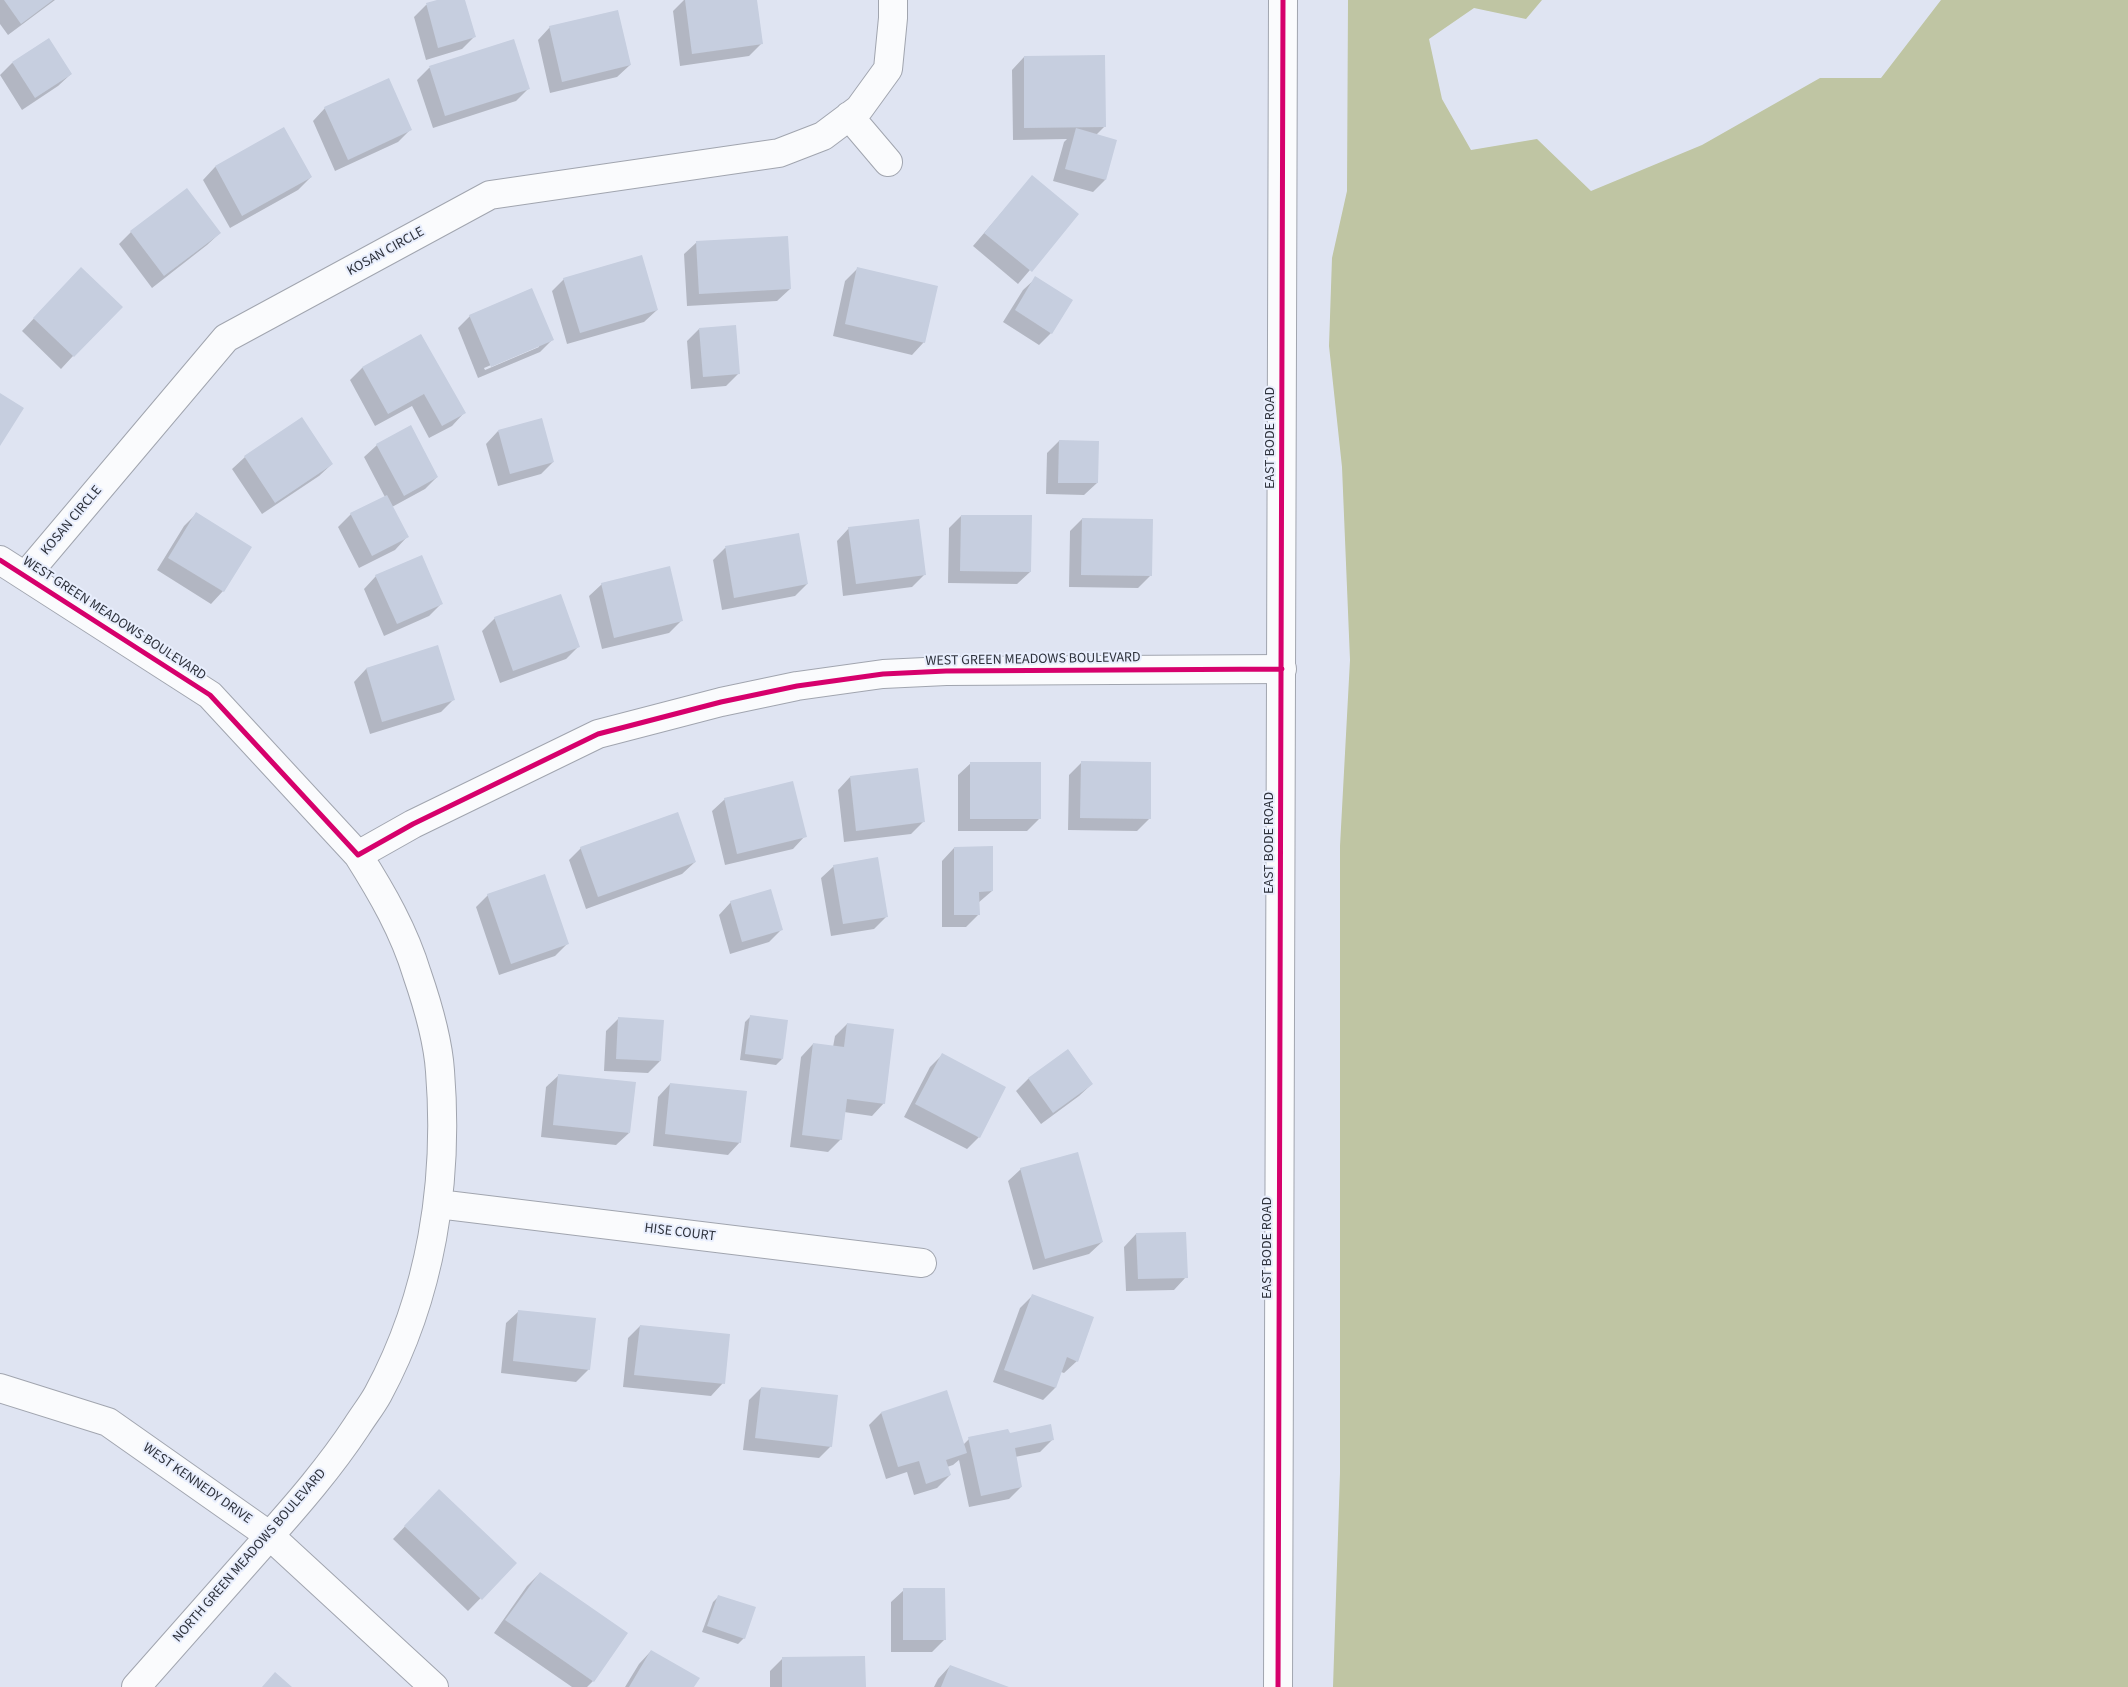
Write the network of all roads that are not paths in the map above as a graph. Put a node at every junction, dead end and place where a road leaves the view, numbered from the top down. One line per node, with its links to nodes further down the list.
1 (893, 0): 3 (street, KOSAN CIRCLE)
2 (1282, 0): 7 (street, EAST BODE ROAD)
3 (849, 116): 4 (street); 6 (street, KOSAN CIRCLE)
4 (888, 162)
5 (0, 560): 6 (street, WEST GREEN MEADOWS BOULEVARD)
6 (26, 575): 8 (street, WEST GREEN MEADOWS BOULEVARD)
7 (1282, 669): 8 (street, WEST GREEN MEADOWS BOULEVARD); 15 (street, EAST BODE ROAD)
8 (358, 855): 9 (street, NORTH GREEN MEADOWS BOULEVARD)
9 (438, 1204): 10 (street, HISE COURT); 12 (street, NORTH GREEN MEADOWS BOULEVARD)
10 (922, 1263)
11 (0, 1388): 12 (street, WEST KENNEDY DRIVE)
12 (270, 1536): 13 (street, NORTH GREEN MEADOWS BOULEVARD); 14 (street, WEST KENNEDY DRIVE)
13 (136, 1687)
14 (434, 1687)
15 (1278, 1687)

